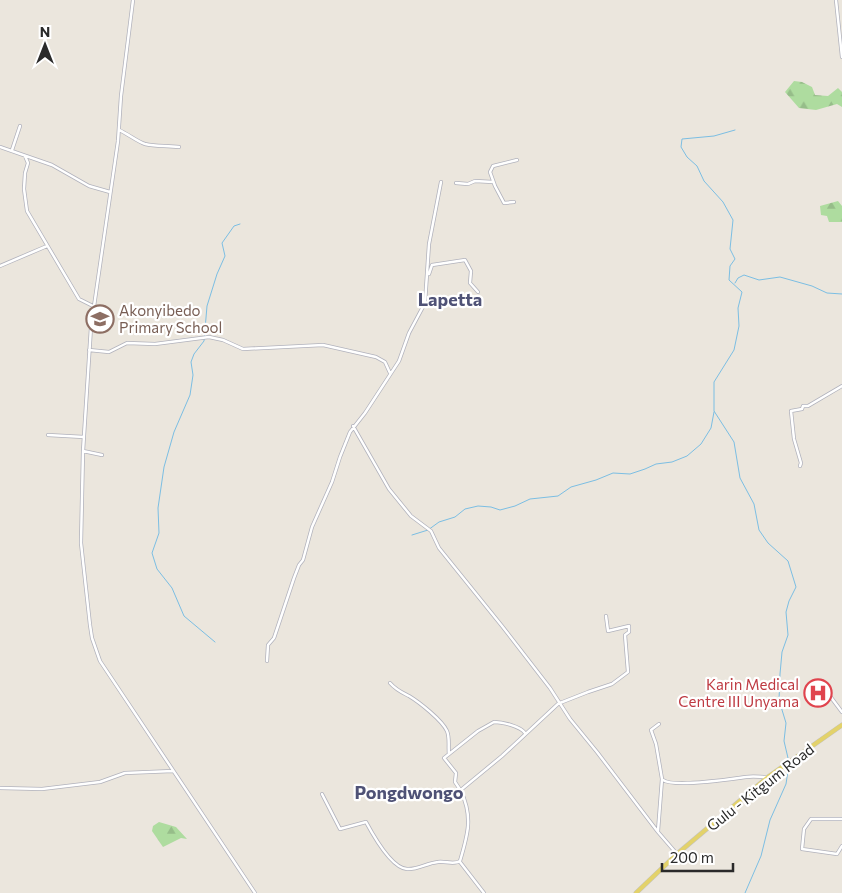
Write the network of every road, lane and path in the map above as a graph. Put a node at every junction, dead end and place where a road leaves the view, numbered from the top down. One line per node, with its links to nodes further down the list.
1 (133, 0): 5 (street)
2 (836, 0): 3 (street)
3 (842, 57)
4 (20, 126): 8 (street)
5 (119, 130): 7 (street); 16 (street)
6 (0, 147): 8 (street)
7 (178, 147)
8 (12, 150): 9 (street)
9 (25, 156): 10 (street); 12 (street)
10 (34, 159): 12 (street); 16 (street)
11 (517, 160): 14 (street)
12 (28, 161): 18 (street)
13 (441, 182): 20 (street)
14 (493, 182): 15 (street); 17 (street)
15 (456, 183)
16 (110, 192): 22 (street)
17 (514, 202)
18 (47, 246): 19 (street); 22 (street)
19 (0, 266)
20 (428, 278): 21 (street); 24 (street)
21 (478, 292)
22 (93, 306): 23 (street)
23 (89, 350): 24 (street); 28 (street)
24 (390, 374): 26 (street)
25 (842, 386): 31 (street)
26 (353, 426): 33 (street); 36 (street)
27 (48, 435): 28 (street)
28 (84, 438): 29 (street)
29 (83, 451): 30 (street); 42 (street)
30 (102, 455)
31 (800, 466)
32 (606, 616): 36 (street)
33 (267, 661)
34 (390, 684): 41 (street)
35 (824, 688): 37 (street)
36 (560, 703): 40 (street); 49 (street)
37 (842, 712)
38 (660, 724): 44 (street)
39 (842, 725): 43 (main road, Gulu - Kitgum Road)
40 (525, 733): 41 (street); 46 (street)
41 (449, 754): 46 (street)
42 (173, 771): 45 (street); 53 (street)
43 (768, 777): 44 (street); 51 (main road, Gulu - Kitgum Road)
44 (662, 779): 49 (street)
45 (0, 788)
46 (461, 791): 52 (street)
47 (322, 794): 52 (street)
48 (842, 819): 50 (street)
49 (658, 832): 51 (street)
50 (842, 846)
51 (677, 854): 55 (main road, Gulu - Kitgum Road)
52 (460, 862): 54 (street)
53 (255, 893)
54 (484, 893)
55 (636, 893)

